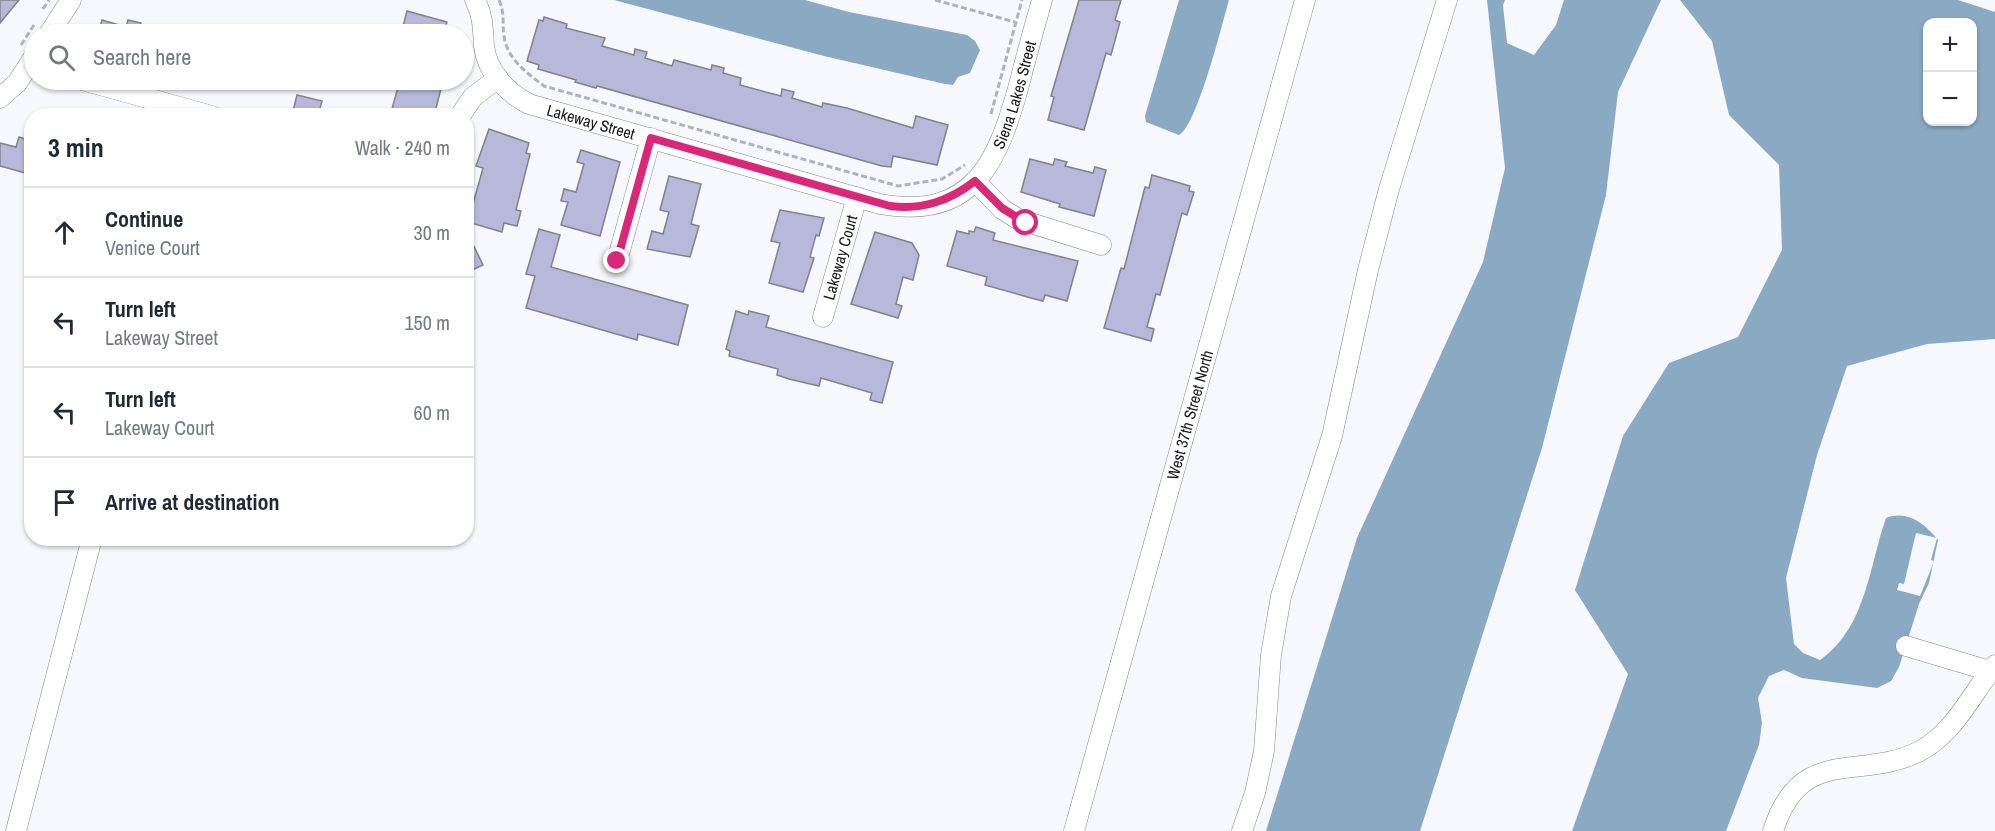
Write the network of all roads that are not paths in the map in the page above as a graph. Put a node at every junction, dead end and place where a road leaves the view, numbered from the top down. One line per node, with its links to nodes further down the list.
1 (70, 0): 6 (street)
2 (475, 0): 8 (street, Lakeway Street)
3 (1042, 0): 14 (street, Siena Lakes Street)
4 (1305, 0): 23 (street, West 37th Street North)
5 (1448, 0): 24 (street)
6 (55, 24)
7 (24, 58): 10 (street)
8 (498, 78): 12 (street); 13 (street, Lakeway Street)
9 (118, 90): 11 (street)
10 (0, 98)
11 (183, 108)
12 (465, 108)
13 (651, 138): 15 (street, Lakeway Street); 17 (street)
14 (975, 181): 15 (street, Lakeway Street); 16 (street)
15 (857, 197): 18 (street, Lakeway Court)
16 (1101, 245)
17 (617, 261)
18 (823, 317)
19 (91, 546): 22 (street)
20 (1906, 646): 21 (street)
21 (1992, 668): 25 (street)
22 (16, 831)
23 (1074, 831)
24 (1242, 831)
25 (1773, 831)

